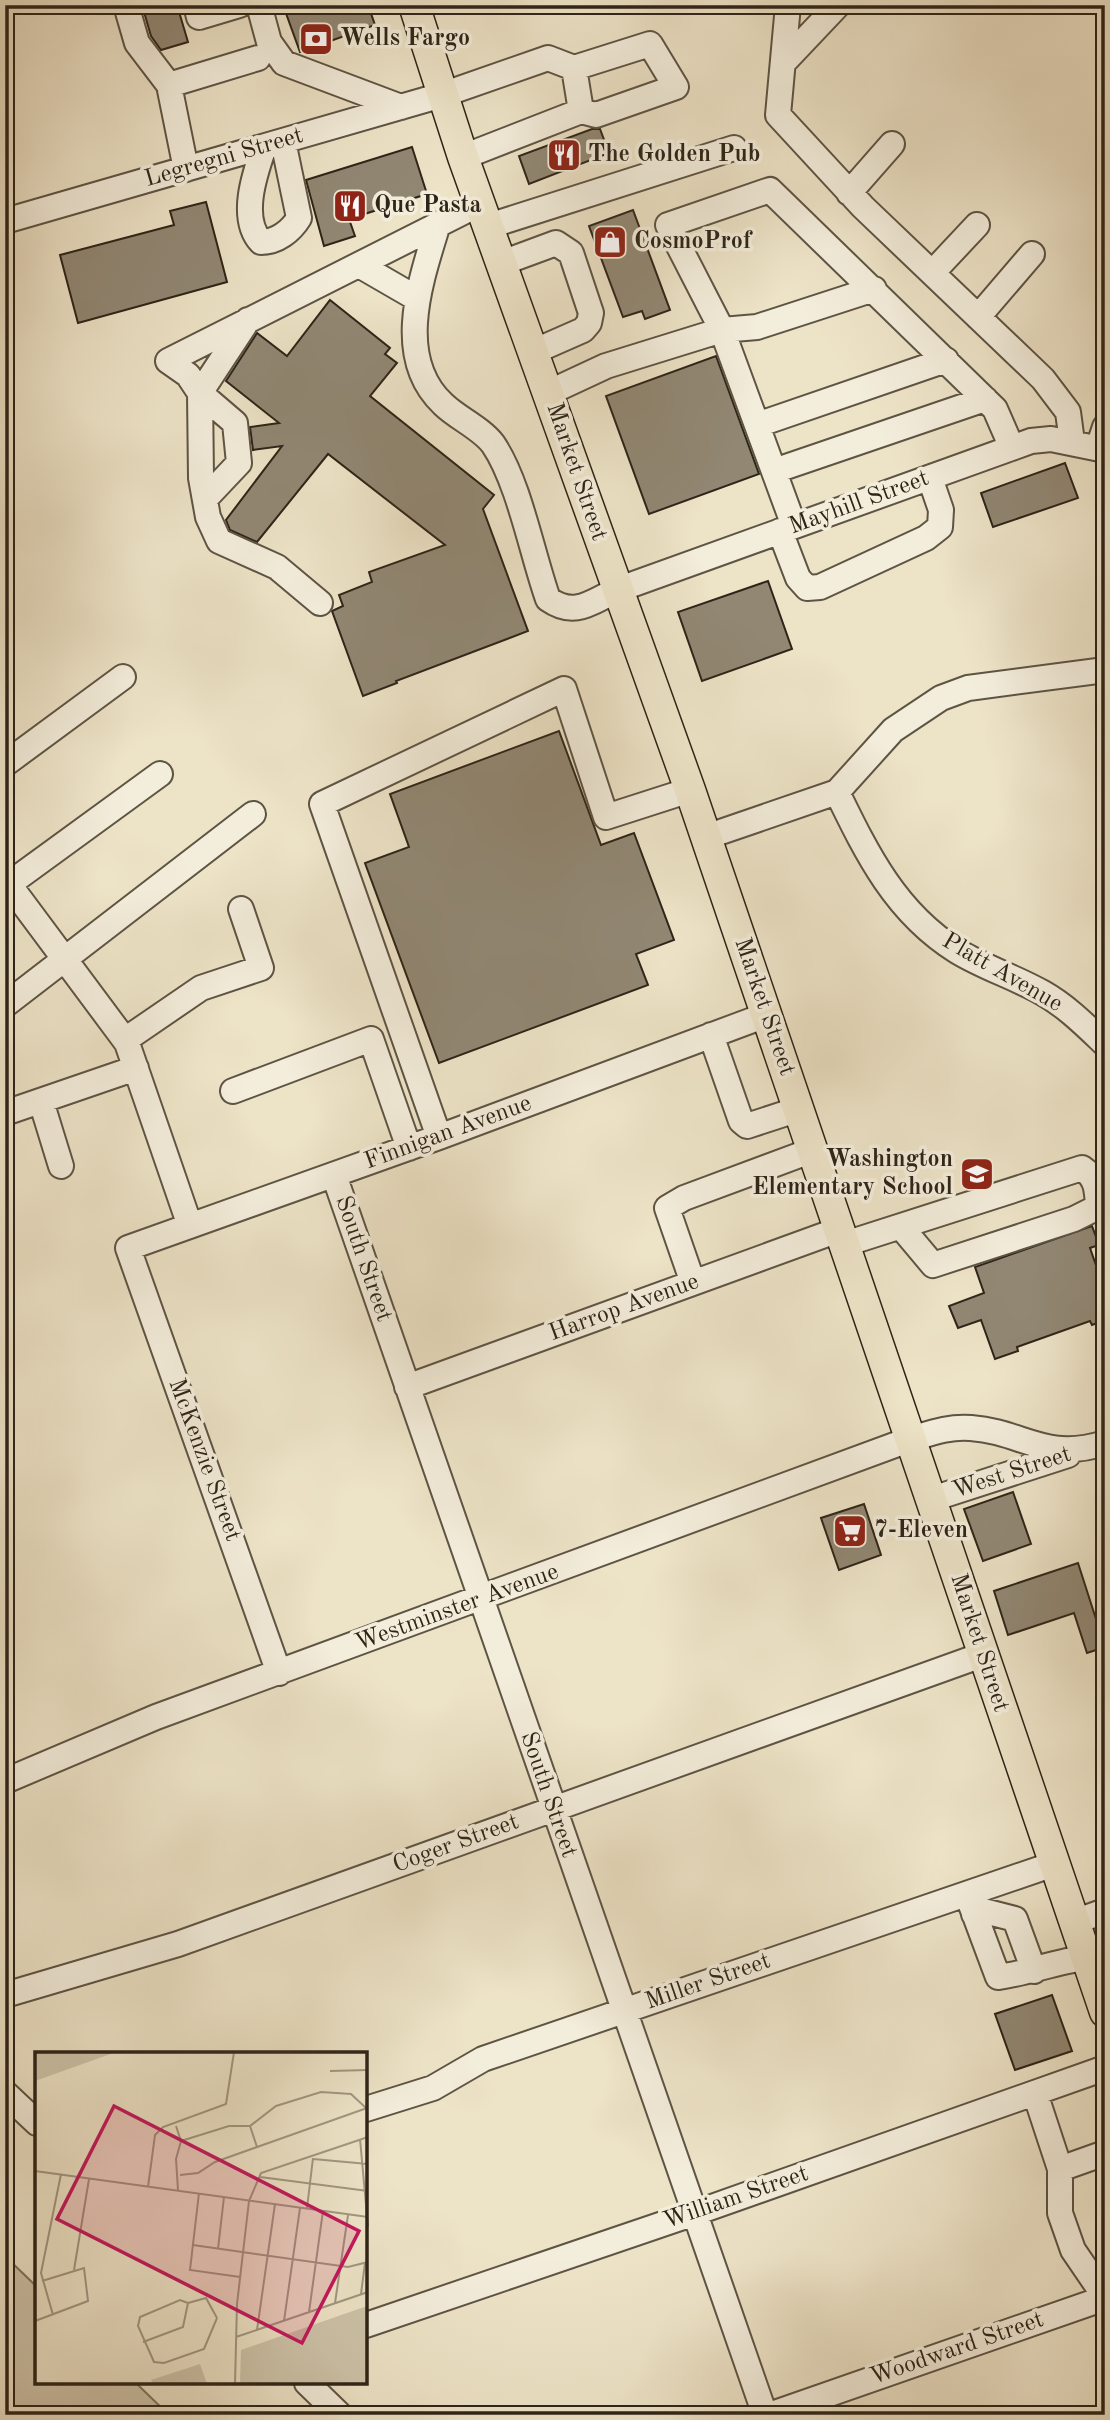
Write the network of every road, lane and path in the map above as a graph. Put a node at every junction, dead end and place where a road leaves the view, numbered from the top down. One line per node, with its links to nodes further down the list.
1 (126, 5): 11 (street)
2 (196, 5): 3 (street)
3 (239, 5)
4 (259, 5): 13 (street)
5 (789, 5): 9 (street)
6 (838, 5): 9 (street)
7 (422, 10): 12 (main road, Market Street)
8 (258, 58): 11 (street)
9 (785, 61): 19 (street)
10 (574, 68): 12 (street, Legregni Street); 14 (street); 14 (street)
11 (169, 85): 18 (street)
12 (442, 95): 13 (street, Legregni Street); 17 (main road, Market Street)
13 (401, 107): 18 (street, Legregni Street)
14 (581, 111): 17 (street)
15 (892, 144): 19 (street)
16 (734, 148): 20 (street)
17 (463, 158): 20 (main road, Market Street)
18 (186, 169): 21 (street, Legregni Street)
19 (849, 193): 27 (street)
20 (485, 214): 22 (street); 25 (main road, Market Street)
21 (5, 221)
22 (438, 224): 26 (street); 29 (street, Mayhill Street)
23 (977, 225): 27 (street)
24 (1032, 254): 30 (street)
25 (502, 262): 33 (main road, Market Street); 33 (street)
26 (359, 265): 29 (street); 31 (street)
27 (932, 273): 30 (street)
28 (874, 289): 32 (street); 32 (street); 34 (street)
29 (416, 298): 46 (street, Mayhill Street)
30 (978, 317): 39 (street)
31 (248, 320): 35 (street); 35 (street)
32 (722, 330): 36 (street); 38 (street)
33 (533, 352): 36 (main road, Market Street)
34 (946, 360): 37 (street); 38 (street)
35 (200, 393): 44 (street); 44 (street)
36 (548, 393): 46 (main road, Market Street)
37 (985, 399): 41 (street); 42 (street)
38 (757, 425): 42 (street)
39 (1072, 442): 40 (street, Mayhill Street); 41 (street, Mayhill Street)
40 (1103, 442)
41 (1012, 448): 43 (street, Mayhill Street)
42 (774, 471): 45 (street)
43 (930, 478): 45 (street, Mayhill Street); 45 (street)
44 (205, 499): 47 (street)
45 (787, 529): 46 (street, Mayhill Street)
46 (617, 590): 52 (main road, Market Street)
47 (320, 603)
48 (1105, 670): 53 (street)
49 (123, 677): 50 (street)
50 (5, 764)
51 (160, 774): 56 (street)
52 (690, 790): 55 (main road, Market Street); 69 (street)
53 (837, 792): 55 (street); 63 (street, Platt Avenue)
54 (253, 814): 58 (street)
55 (706, 837): 60 (main road, Market Street)
56 (6, 884): 58 (street)
57 (241, 909): 62 (street)
58 (64, 958): 59 (street); 62 (street)
59 (5, 1005)
60 (766, 1015): 61 (street, Finnigan Avenue); 67 (main road, Market Street)
61 (712, 1035): 67 (street); 69 (street, Finnigan Avenue)
62 (125, 1040): 64 (street)
63 (1105, 1044)
64 (136, 1068): 66 (street); 74 (street)
65 (233, 1091): 70 (street)
66 (41, 1101): 68 (street); 72 (street)
67 (799, 1109): 71 (main road, Market Street)
68 (5, 1113)
69 (439, 1137): 70 (street, Finnigan Avenue)
70 (410, 1148): 73 (street, Finnigan Avenue)
71 (813, 1150): 76 (main road, Market Street); 78 (street)
72 (61, 1166)
73 (334, 1175): 74 (street, Finnigan Avenue); 79 (street, South Street)
74 (190, 1226): 77 (street, Finnigan Avenue)
75 (902, 1228): 75 (street, Harrop Avenue); 76 (street, Harrop Avenue)
76 (843, 1237): 78 (street, Harrop Avenue); 80 (main road, Market Street)
77 (128, 1248): 85 (street, McKenzie Street)
78 (694, 1283): 79 (street, Harrop Avenue)
79 (407, 1387): 83 (street, South Street)
80 (911, 1439): 81 (street, West Street); 82 (main road, Market Street); 83 (street, Westminster Avenue)
81 (1098, 1445): 82 (street, West Street)
82 (932, 1499): 84 (main road, Market Street)
83 (480, 1600): 85 (street, Westminster Avenue); 87 (street, South Street)
84 (982, 1655): 87 (street, Coger Street); 88 (main road, Market Street)
85 (279, 1673): 86 (street, Westminster Avenue)
86 (5, 1781)
87 (553, 1809): 94 (street, Coger Street); 95 (street, South Street)
88 (1054, 1864): 89 (street, Miller Street); 91 (main road, Market Street)
89 (970, 1904): 93 (street); 93 (street); 95 (street, Miller Street)
90 (1105, 1911): 91 (street)
91 (1074, 1922): 92 (main road, Market Street)
92 (1086, 1958): 93 (street); 96 (main road, Market Street)
93 (1034, 1971)
94 (5, 1995)
95 (624, 2011): 100 (street, Miller Street); 104 (street, South Street)
96 (1105, 2012)
97 (1105, 2068): 99 (street, William Street)
98 (5, 2093): 101 (street)
99 (1035, 2093): 103 (street); 104 (street, William Street)
100 (368, 2108)
101 (35, 2121)
102 (1105, 2153): 103 (street)
103 (1060, 2169): 105 (street)
104 (695, 2213): 106 (street, William Street); 109 (street, South Street)
105 (1105, 2297): 109 (street, Woodward Street)
106 (368, 2324)
107 (309, 2385): 108 (street)
108 (340, 2415)
109 (767, 2415)

